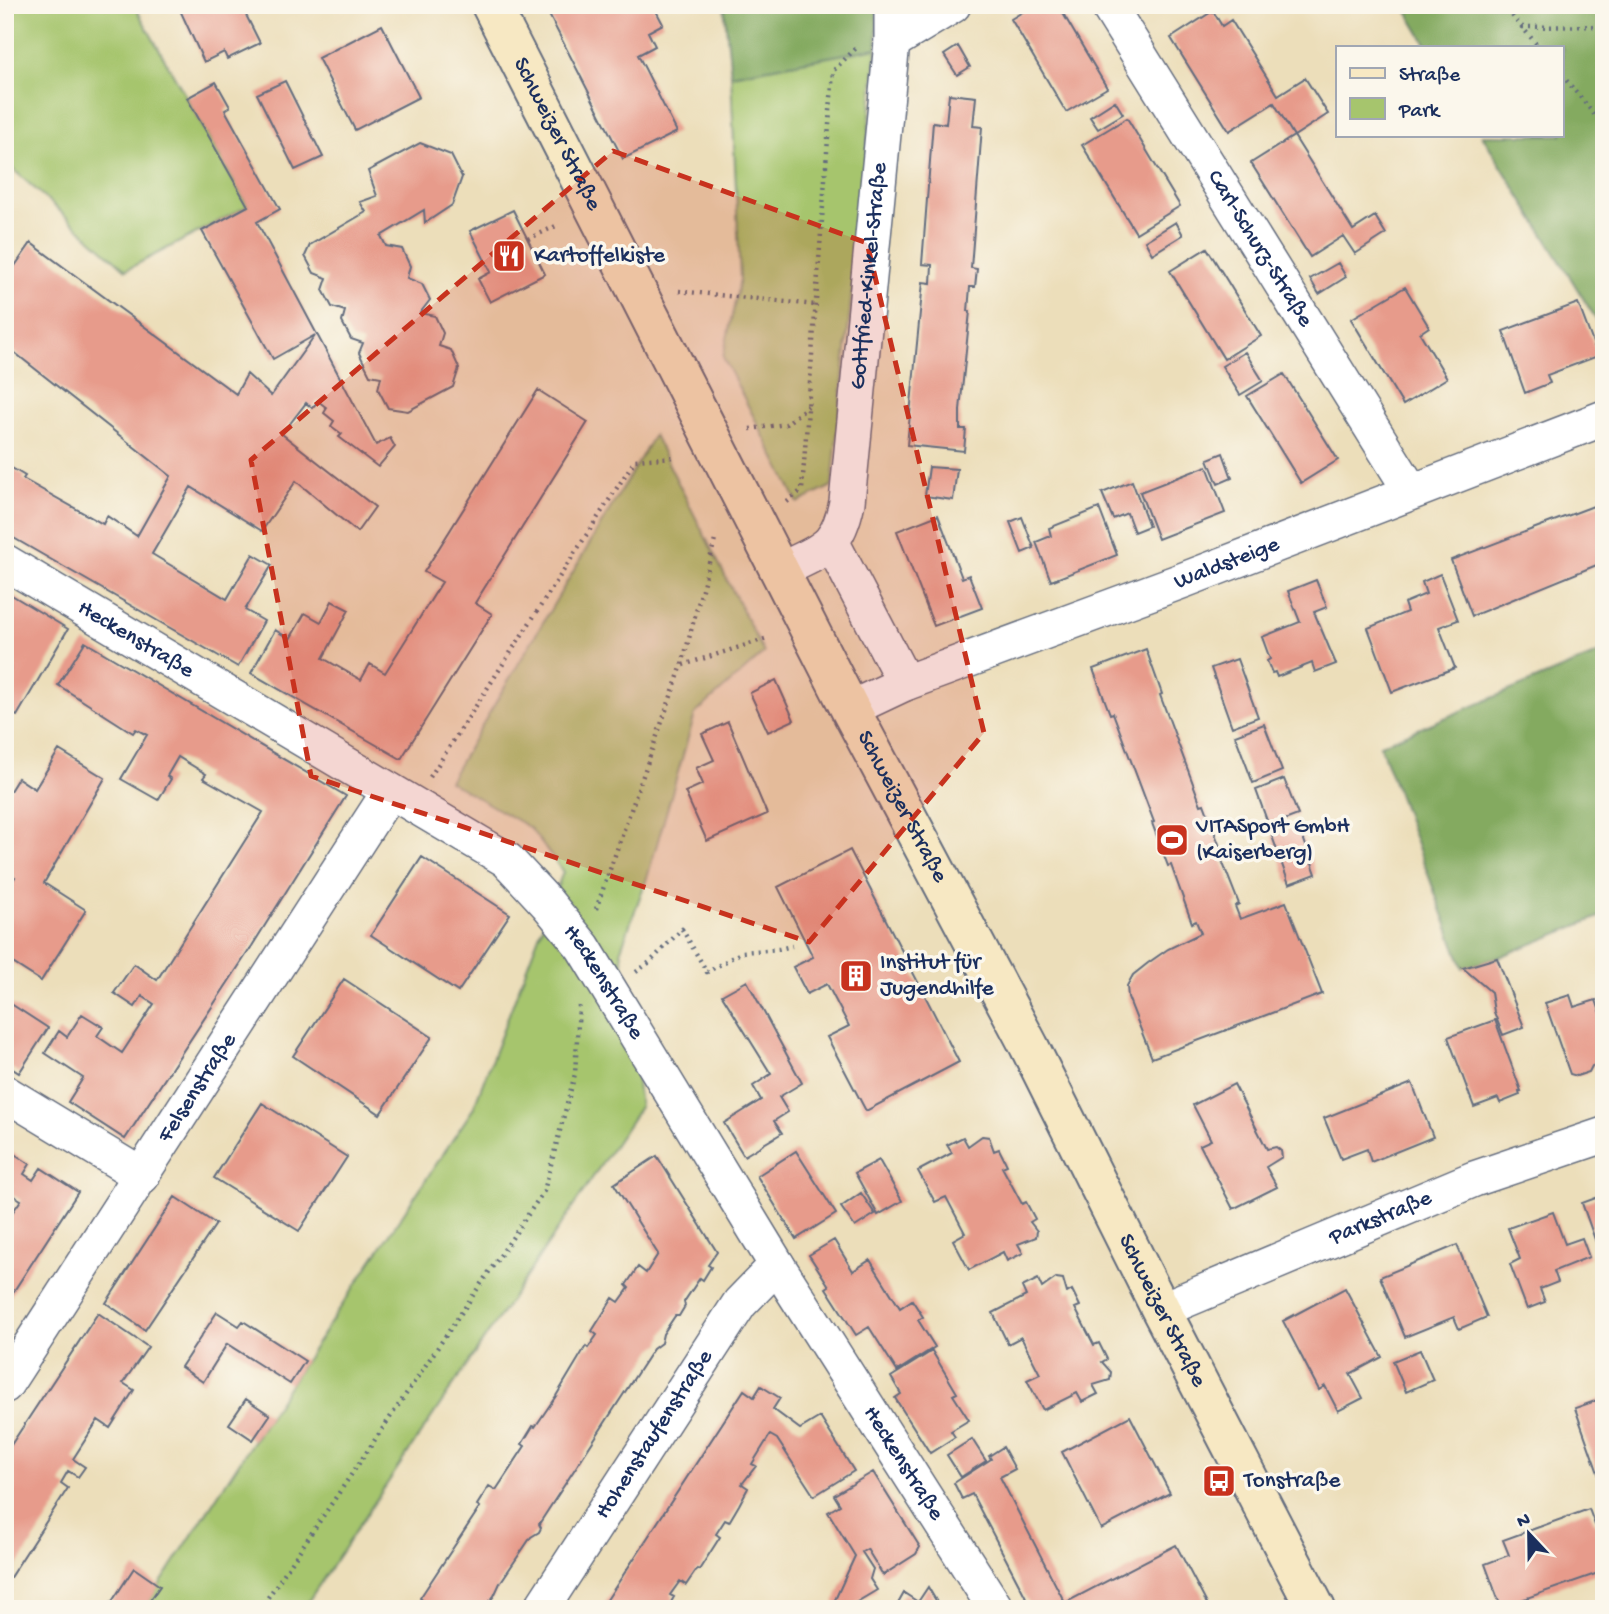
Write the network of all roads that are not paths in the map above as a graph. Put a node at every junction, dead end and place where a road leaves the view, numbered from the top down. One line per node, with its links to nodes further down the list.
1 (491, 5): 10 (main road, Schweizer Straße)
2 (892, 5): 5 (street, Gottfried-Kinkel-Straße)
3 (953, 5): 5 (street)
4 (1108, 5): 7 (street, Carl-Schurz-Straße)
5 (892, 42): 8 (street, Gottfried-Kinkel-Straße)
6 (1604, 418): 7 (street, Waldsteige)
7 (1411, 491): 11 (street, Waldsteige)
8 (832, 543): 10 (street); 11 (street)
9 (5, 562): 13 (street, Heckenstraße)
10 (780, 571): 12 (main road, Schweizer Straße)
11 (905, 683): 12 (street, Waldsteige)
12 (850, 709): 18 (main road, Schweizer Straße)
13 (401, 797): 16 (street, Felsenstraße); 17 (street, Heckenstraße)
14 (5, 1093): 16 (street)
15 (1604, 1135): 18 (street, Parkstraße)
16 (142, 1176): 19 (street, Felsenstraße)
17 (777, 1265): 21 (street, Hohenstaufenstraße); 22 (street, Heckenstraße)
18 (1161, 1310): 20 (main road, Schweizer Straße)
19 (5, 1385)
20 (1308, 1606)
21 (541, 1609)
22 (996, 1609)

